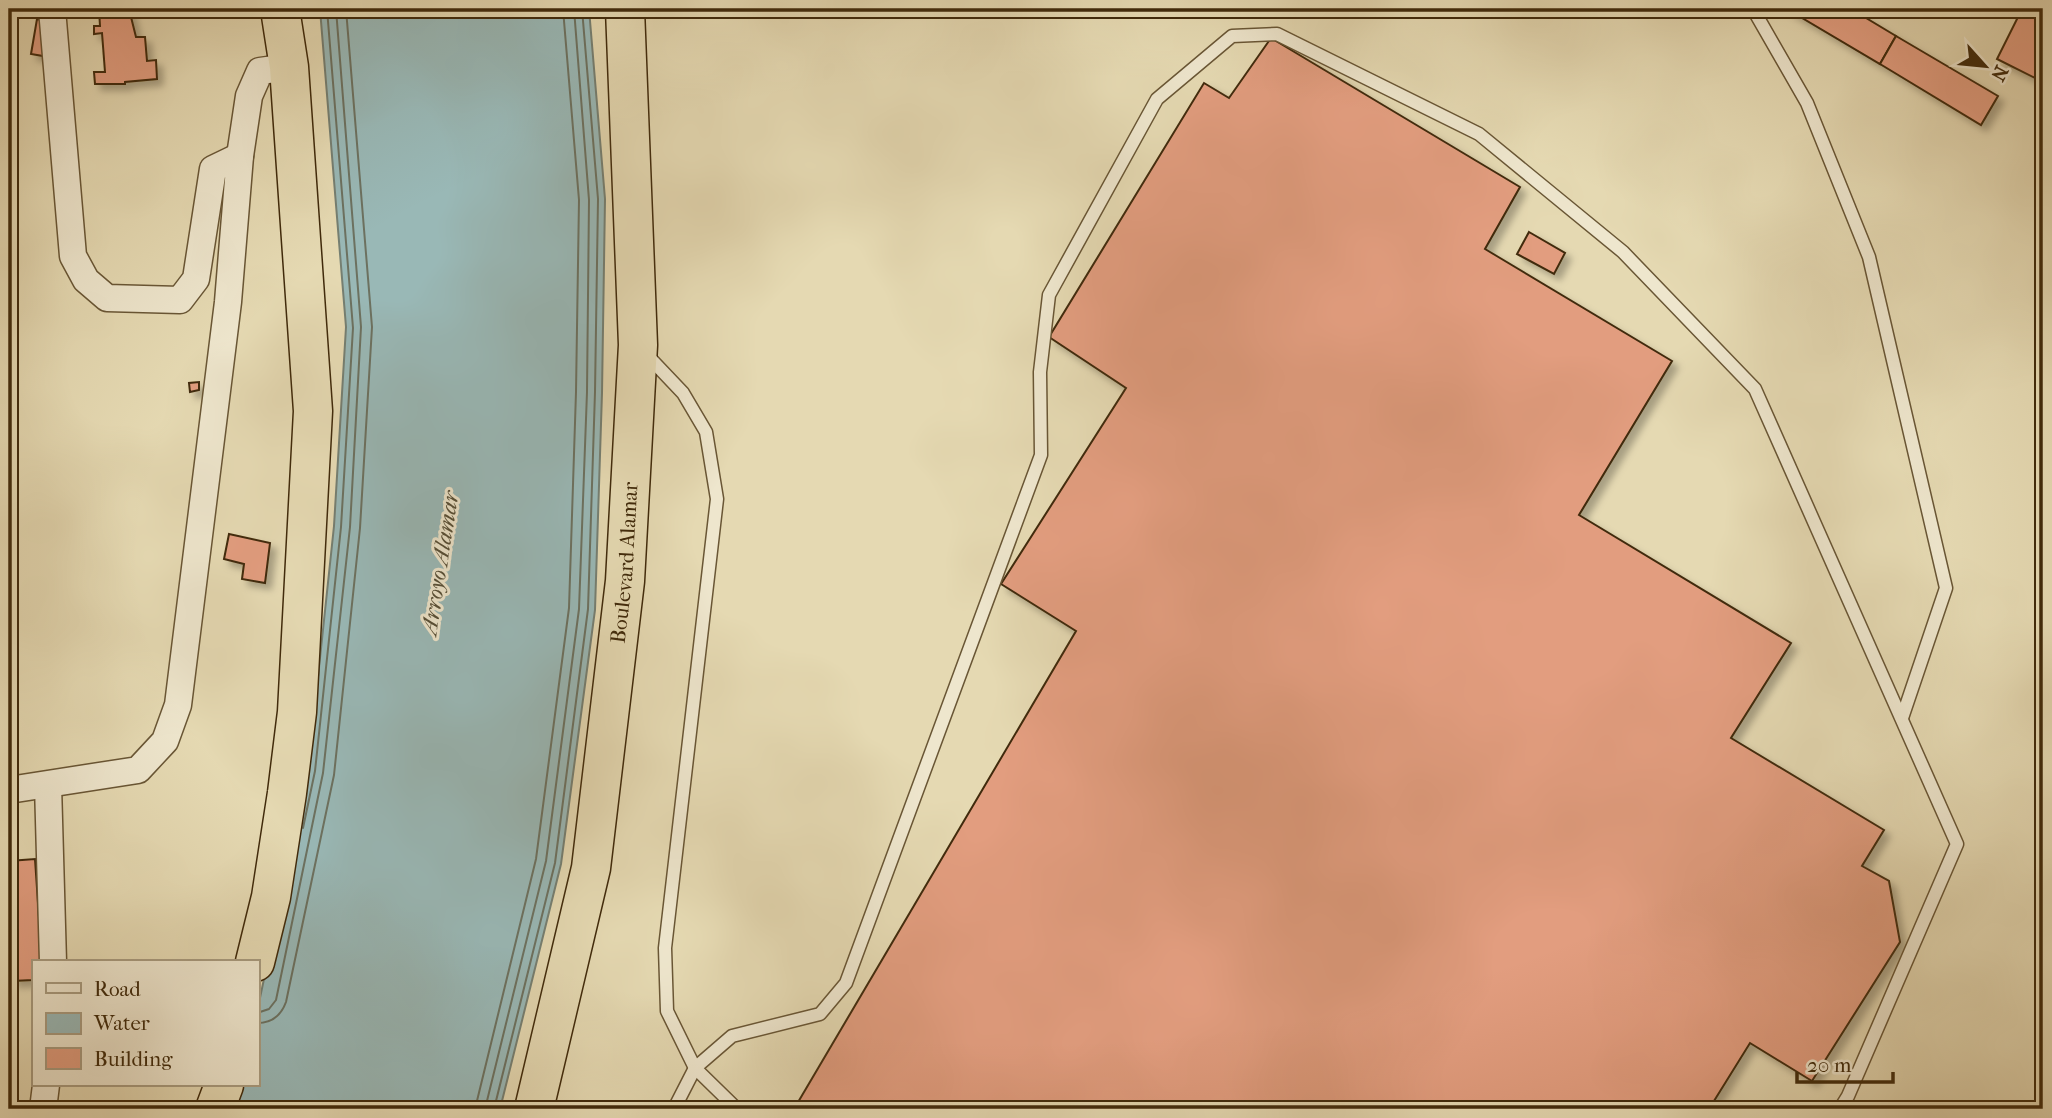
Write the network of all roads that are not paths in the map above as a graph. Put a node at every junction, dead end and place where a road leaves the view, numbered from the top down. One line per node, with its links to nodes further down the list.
1 (51, 9): 6 (street)
2 (280, 9): 5 (highway)
3 (625, 9): 7 (highway, Boulevard Alamar)
4 (1753, 9): 8 (lane)
5 (289, 68): 6 (street); 12 (highway)
6 (240, 156): 9 (street)
7 (638, 345): 13 (lane); 18 (highway, Boulevard Alamar)
8 (1902, 718): 13 (lane); 21 (lane)
9 (48, 785): 10 (street); 11 (street)
10 (9, 790)
11 (53, 960)
12 (255, 960)
13 (695, 1068): 19 (lane); 20 (lane)
14 (46, 1086): 16 (street)
15 (224, 1086): 17 (highway)
16 (43, 1109)
17 (215, 1109)
18 (534, 1109)
19 (674, 1109)
20 (737, 1109)
21 (1840, 1109)

